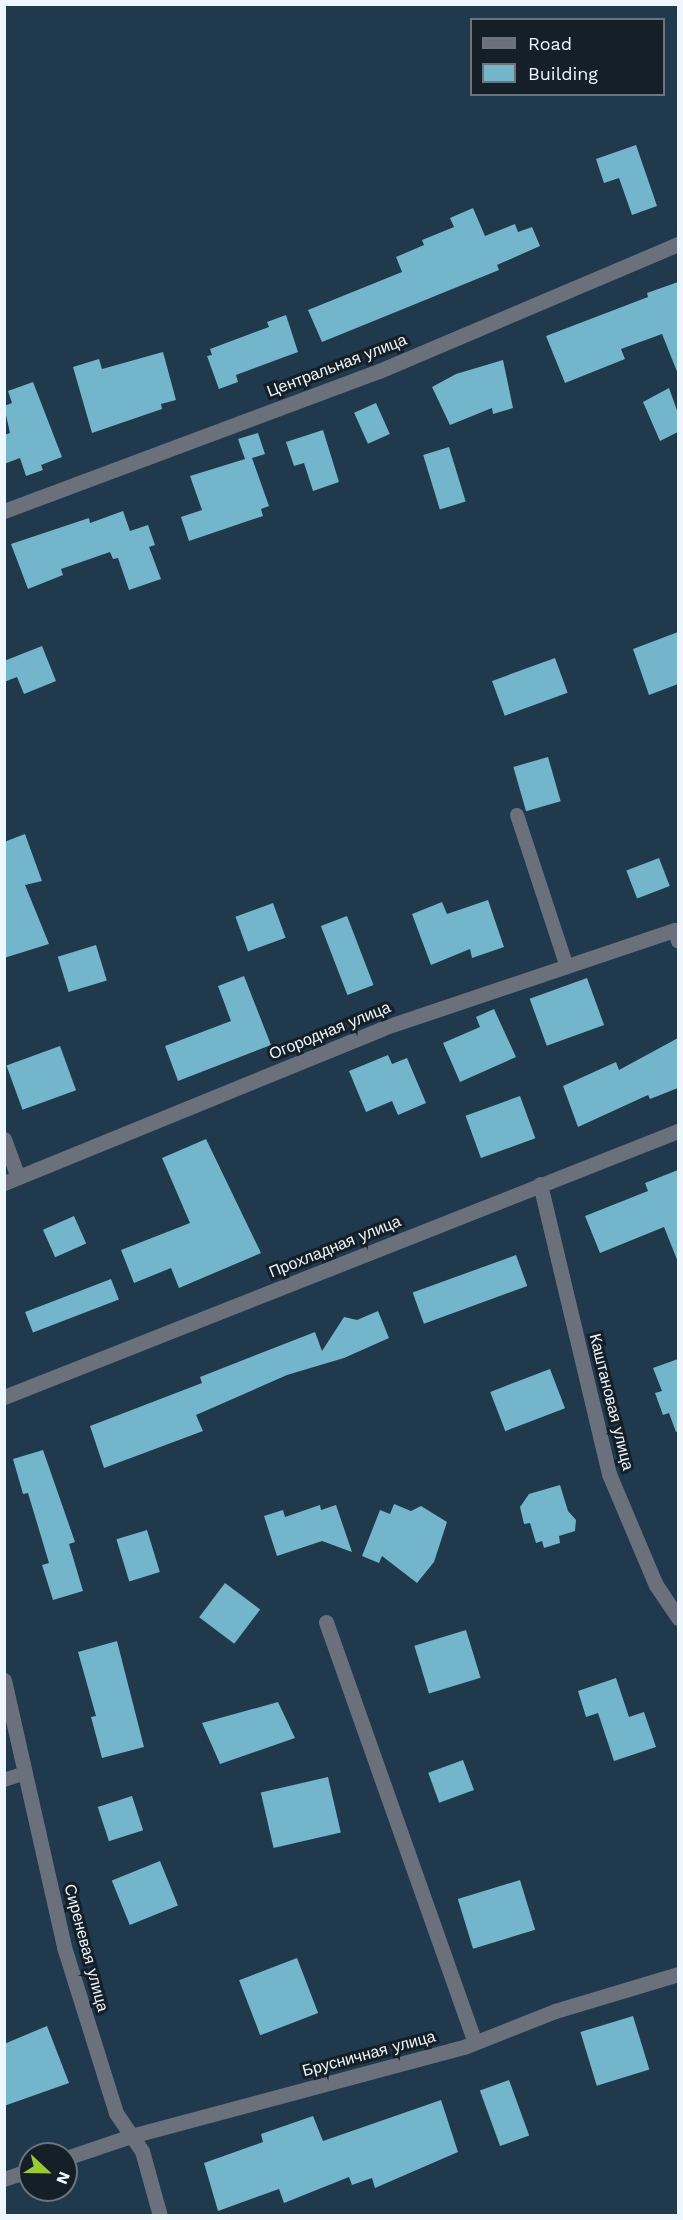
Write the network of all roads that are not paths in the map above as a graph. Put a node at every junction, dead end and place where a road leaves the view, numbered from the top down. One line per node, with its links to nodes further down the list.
1 (678, 244): 2 (street, Центральная улица)
2 (4, 511)
3 (517, 815): 5 (lane)
4 (677, 936): 5 (street, Огородная улица)
5 (567, 967): 8 (street, Огородная улица)
6 (678, 1131): 9 (street, Прохладная улица)
7 (4, 1139): 8 (street)
8 (11, 1180)
9 (540, 1184): 10 (street, Прохладная улица); 11 (street, Каштановая улица)
10 (4, 1397)
11 (678, 1618)
12 (326, 1622): 17 (street)
13 (4, 1680): 14 (street, Сиреневая улица)
14 (25, 1773): 15 (lane); 18 (street, Сиреневая улица)
15 (4, 1780)
16 (678, 1974): 17 (street, Брусничная улица)
17 (475, 2042): 18 (street, Брусничная улица)
18 (131, 2136): 19 (street, Брусничная улица); 20 (street, Сиреневая улица)
19 (78, 2154)
20 (160, 2216)

